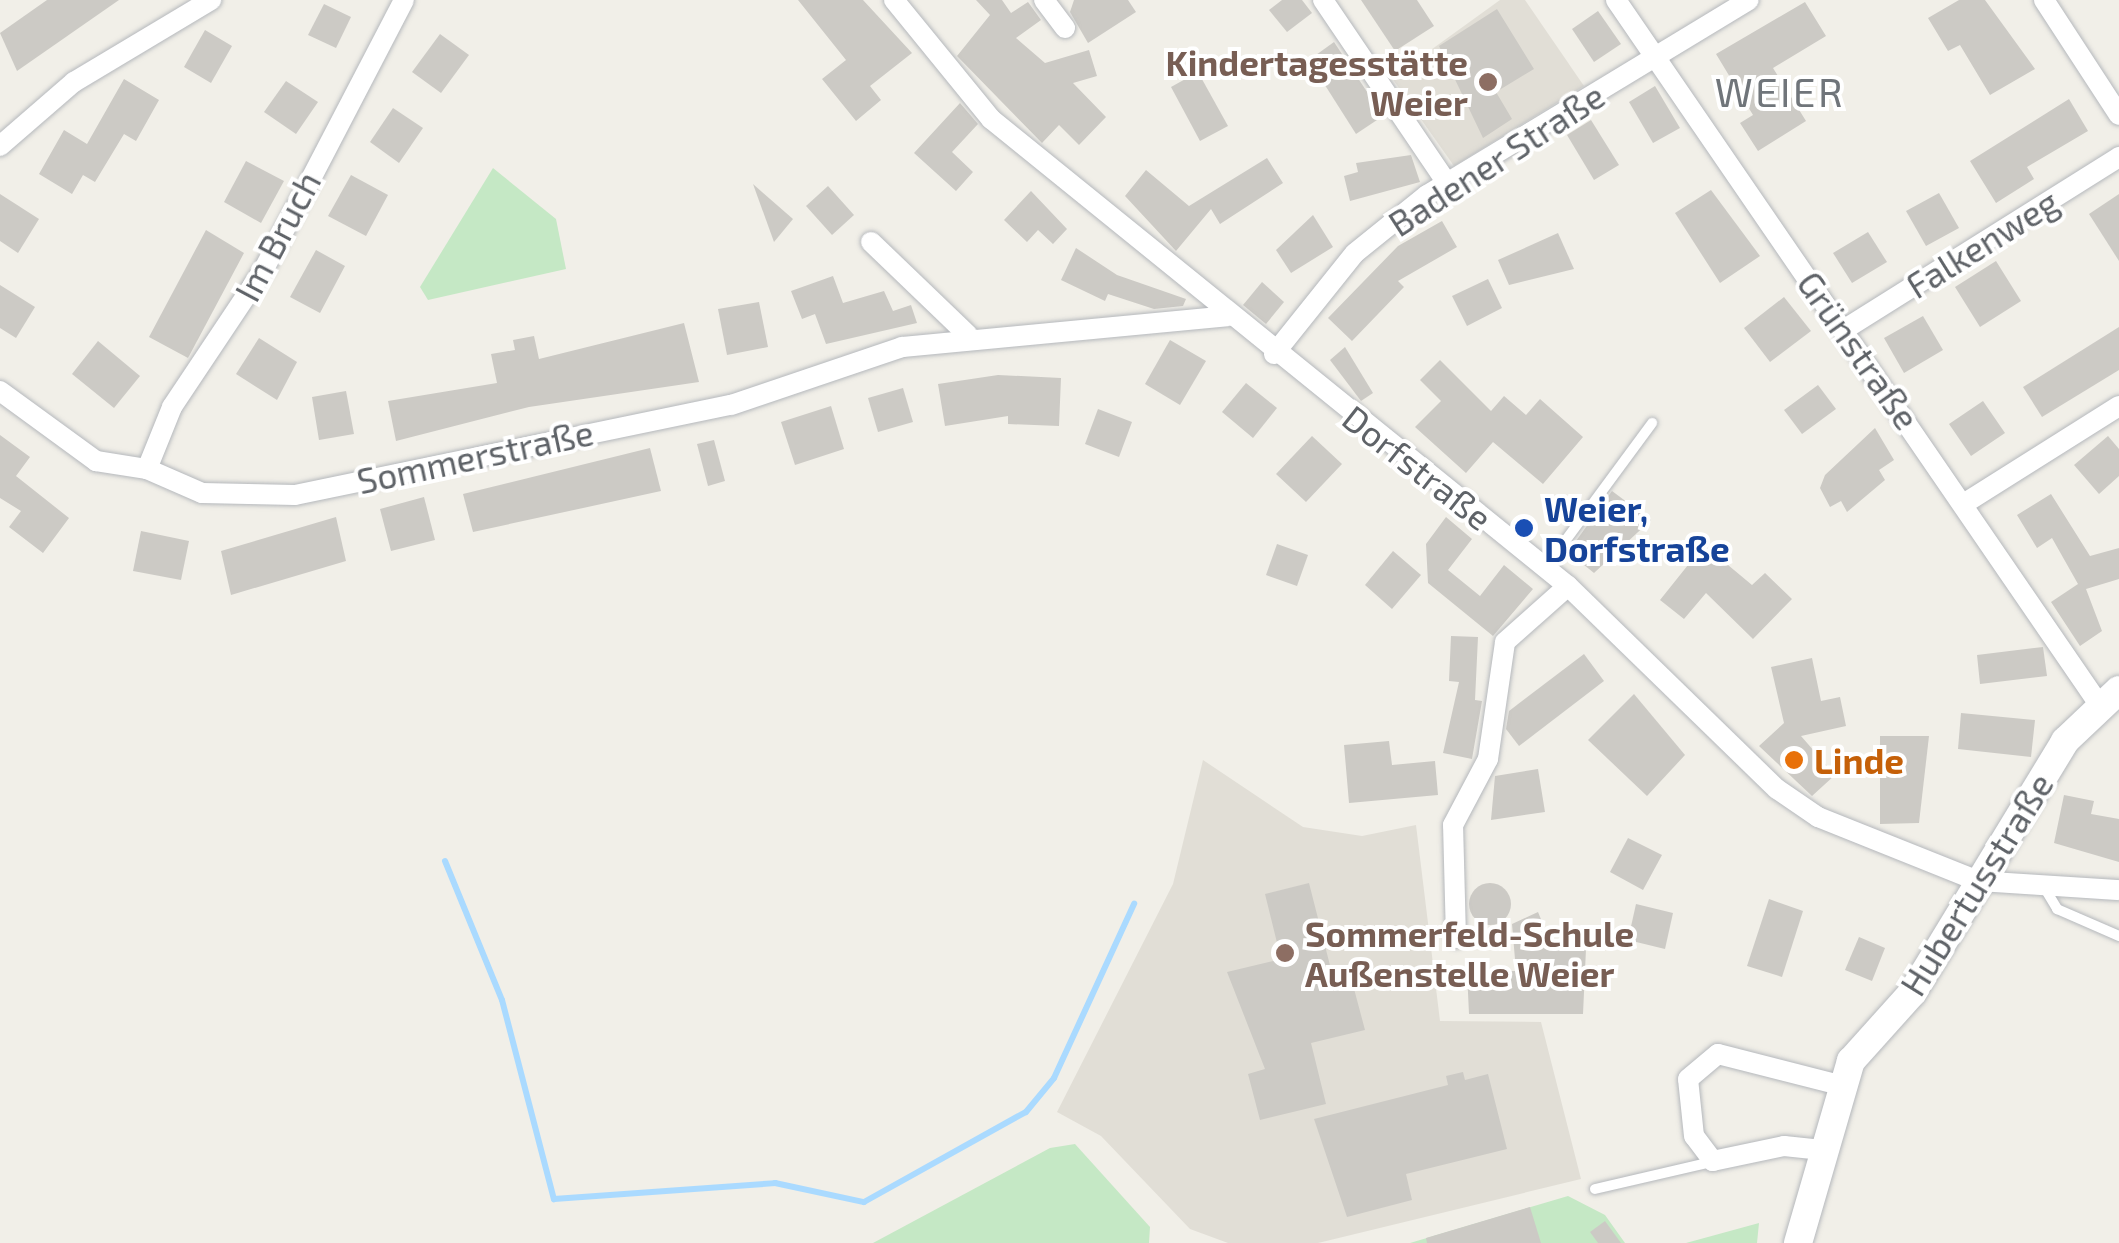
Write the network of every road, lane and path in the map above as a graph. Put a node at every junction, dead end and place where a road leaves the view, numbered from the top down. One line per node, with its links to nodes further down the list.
1 (211, 0): 13 (street)
2 (404, 0): 24 (street, Im Bruch)
3 (894, 0): 17 (street, Dorfstraße)
4 (1044, 0): 9 (street)
5 (1323, 0): 15 (street)
6 (1616, 0): 10 (street, Grünstraße)
7 (1749, 0): 10 (street, Badener Straße)
8 (2044, 0): 11 (street)
9 (1065, 28)
10 (1656, 58): 15 (street, Badener Straße); 18 (street, Grünstraße)
11 (2111, 86): 12 (street)
12 (2119, 115)
13 (0, 146)
14 (2119, 157): 18 (street, Falkenweg)
15 (1446, 182): 20 (street, Badener Straße)
16 (871, 242): 19 (street)
17 (1228, 316): 19 (street, Sommerstraße); 20 (street, Dorfstraße)
18 (1845, 329): 25 (street, Grünstraße)
19 (968, 336): 24 (street, Sommerstraße)
20 (1274, 354): 26 (street, Dorfstraße)
21 (0, 391): 24 (street, Sommerstraße)
22 (2119, 406): 25 (street)
23 (1652, 422): 26 (lane)
24 (147, 469)
25 (1965, 503): 28 (street, Grünstraße)
26 (1546, 568): 27 (street, Dorfstraße)
27 (1568, 586): 29 (street, Dorfstraße); 33 (street)
28 (2109, 696): 29 (street, Hubertusstraße)
29 (1978, 881): 30 (street, Dorfstraße); 34 (street, Hubertusstraße)
30 (2044, 886): 31 (street, Dorfstraße); 32 (lane)
31 (2119, 890)
32 (2119, 936)
33 (1456, 938)
34 (1840, 1085): 35 (street, Hubertusstraße); 36 (street)
35 (1822, 1150): 36 (street); 38 (street, Hubertusstraße)
36 (1713, 1161): 37 (lane)
37 (1596, 1188)
38 (1798, 1243)

